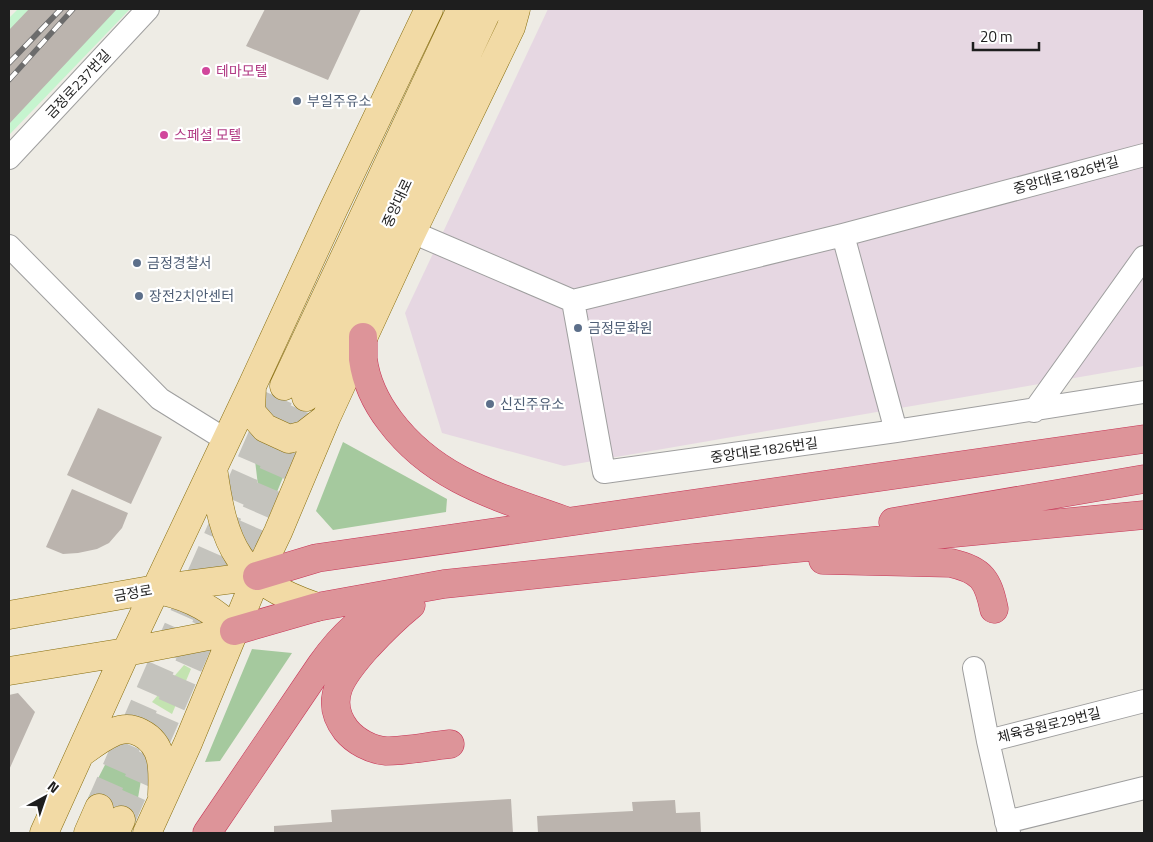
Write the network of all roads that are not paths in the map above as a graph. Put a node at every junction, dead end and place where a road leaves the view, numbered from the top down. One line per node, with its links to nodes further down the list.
1 (148, 9): 7 (street, 금정로237번길)
2 (429, 9): 14 (main road)
3 (460, 9): 4 (main road, 중앙대로)
4 (488, 9)
5 (516, 9): 8 (main road)
6 (1144, 154): 9 (street, 중앙대로1826번길)
7 (9, 158)
8 (412, 232): 12 (street); 13 (main road)
9 (843, 235): 12 (street, 중앙대로1826번길); 18 (street)
10 (9, 246): 20 (street)
11 (1144, 257): 16 (street)
12 (573, 301): 18 (street, 중앙대로1826번길)
13 (363, 336): 17 (main road); 24 (highway)
14 (252, 386): 17 (main road); 20 (main road)
15 (1144, 392): 16 (street)
16 (1034, 410): 18 (street)
17 (326, 418): 26 (main road)
18 (896, 431)
19 (1144, 439): 24 (highway)
20 (226, 440): 21 (main road)
21 (213, 468): 26 (main road); 28 (main road)
22 (1144, 479): 25 (highway)
23 (1144, 515): 25 (highway)
24 (569, 522): 26 (highway)
25 (694, 558): 27 (highway); 30 (highway)
26 (257, 576): 28 (main road, 금정로); 29 (main road); 32 (main road)
27 (444, 584): 29 (highway); 38 (highway); 48 (highway)
28 (156, 589): 31 (main road, 금정로); 32 (main road); 33 (main road)
29 (316, 607): 32 (highway)
30 (994, 609)
31 (9, 615)
32 (234, 631): 33 (main road); 41 (main road)
33 (126, 652): 35 (main road); 39 (main road)
34 (974, 668): 37 (street)
35 (9, 671)
36 (1144, 701): 37 (street, 체육공원로29번길)
37 (988, 741): 43 (street, 체육공원로29번길)
38 (450, 744)
39 (82, 753): 41 (main road); 44 (main road)
40 (1144, 788): 43 (street)
41 (162, 801): 46 (main road); 47 (main road)
42 (111, 820): 45 (main road)
43 (1008, 827)
44 (44, 833)
45 (88, 833)
46 (147, 833)
47 (155, 833)
48 (207, 833)

